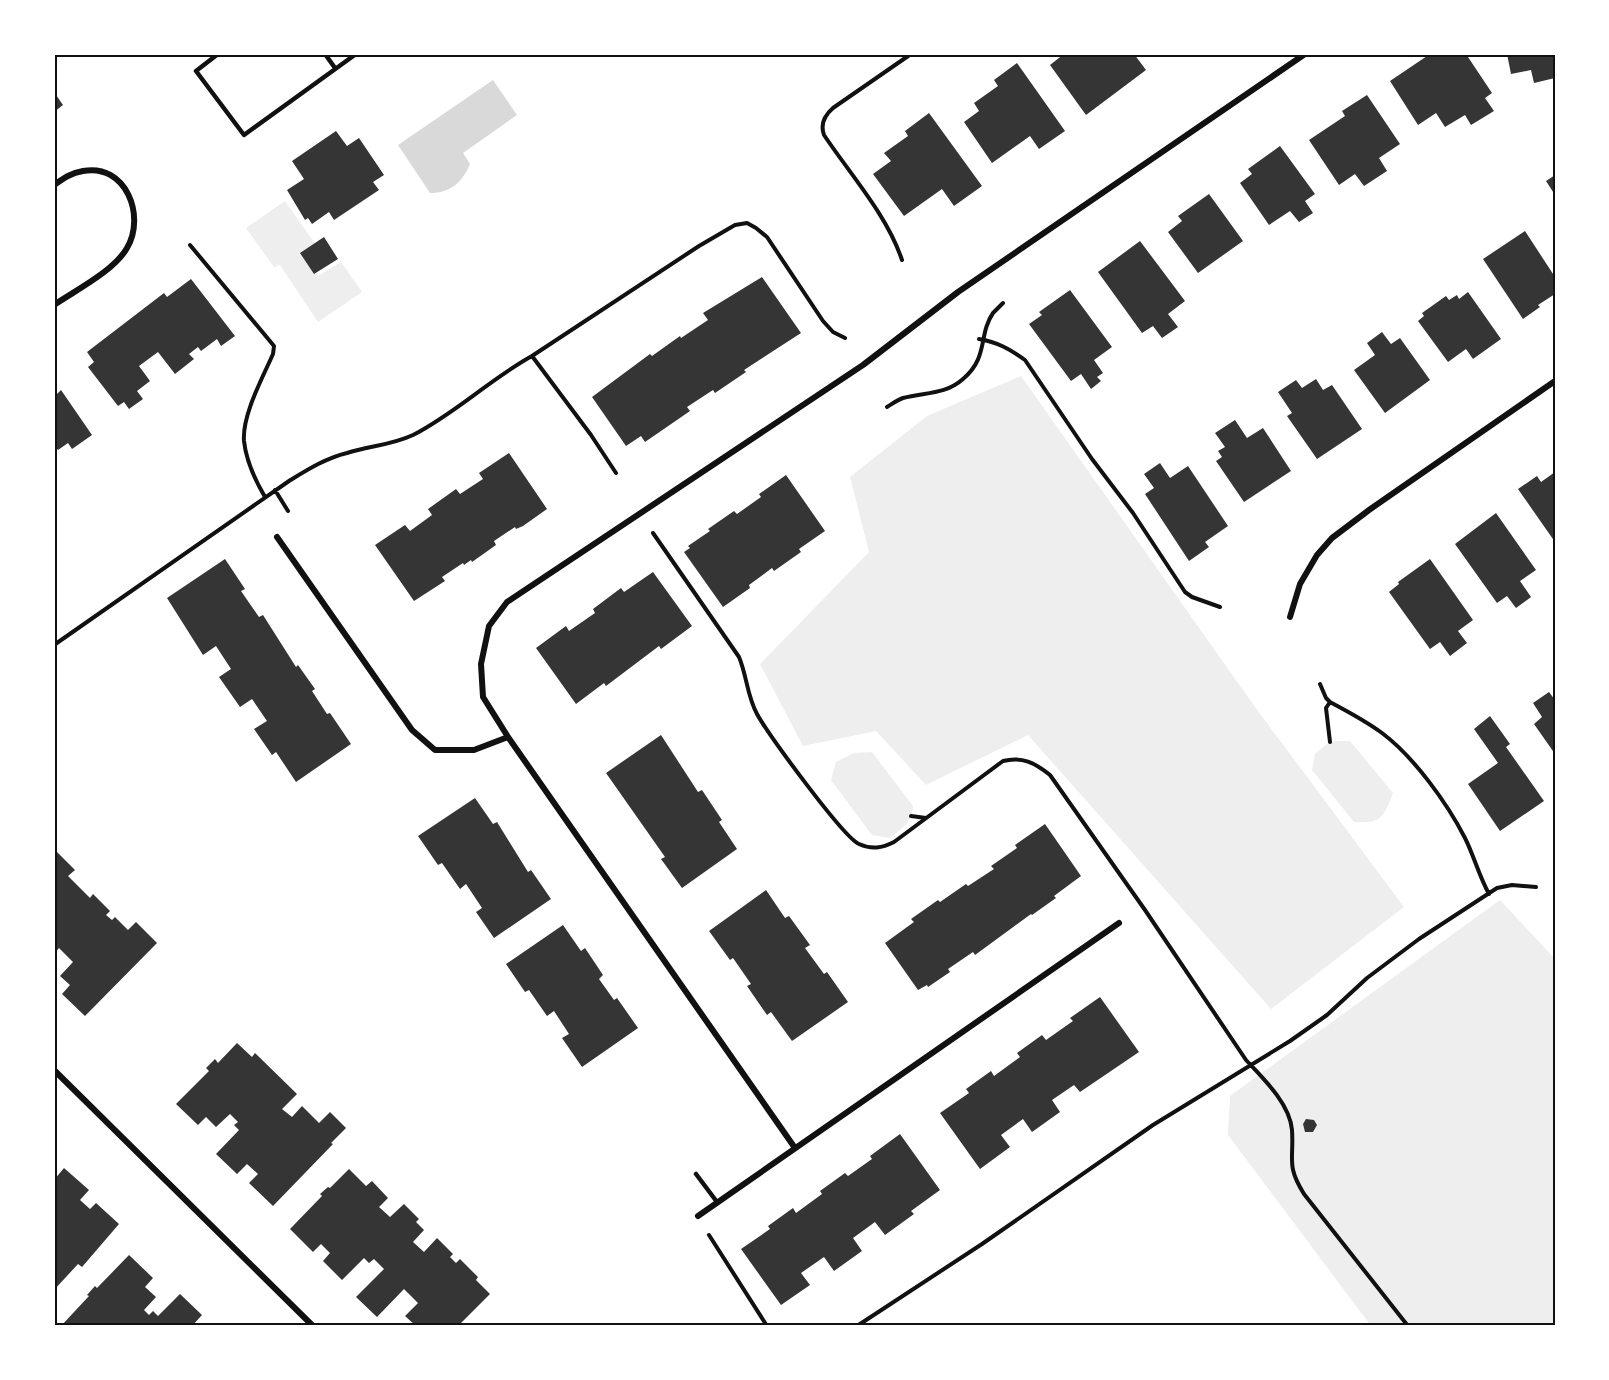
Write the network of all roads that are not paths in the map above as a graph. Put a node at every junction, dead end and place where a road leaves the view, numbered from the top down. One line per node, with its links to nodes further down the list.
1 (218, 54): 5 (lane)
2 (325, 54): 5 (lane)
3 (356, 54): 5 (lane)
4 (1305, 54): 11 (street)
5 (335, 68)
6 (54, 185): 7 (street)
7 (54, 305)
8 (1555, 381): 10 (street)
9 (277, 537): 11 (street)
10 (1290, 617)
11 (508, 737): 14 (street)
12 (1119, 923): 14 (street)
13 (54, 1070): 18 (street)
14 (795, 1148): 16 (street)
15 (696, 1174): 16 (lane)
16 (717, 1202): 17 (street)
17 (698, 1216)
18 (313, 1326)

